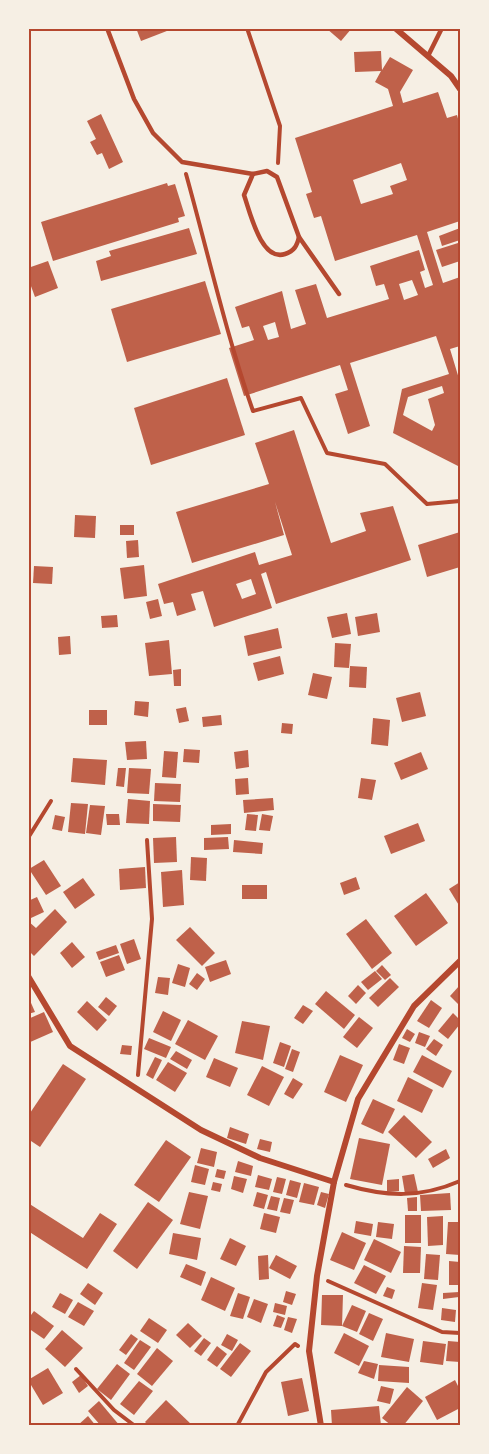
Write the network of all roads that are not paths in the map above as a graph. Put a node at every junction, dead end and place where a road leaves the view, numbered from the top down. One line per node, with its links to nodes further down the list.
1 (107, 28): 6 (lane)
2 (395, 28): 4 (street)
3 (442, 28): 4 (lane)
4 (428, 56): 5 (street)
5 (460, 89)
6 (253, 174): 7 (lane); 7 (lane)
7 (299, 237): 8 (lane)
8 (339, 294)
9 (460, 961): 11 (street)
10 (28, 976): 11 (street)
11 (334, 1182): 12 (street)
12 (321, 1425)

